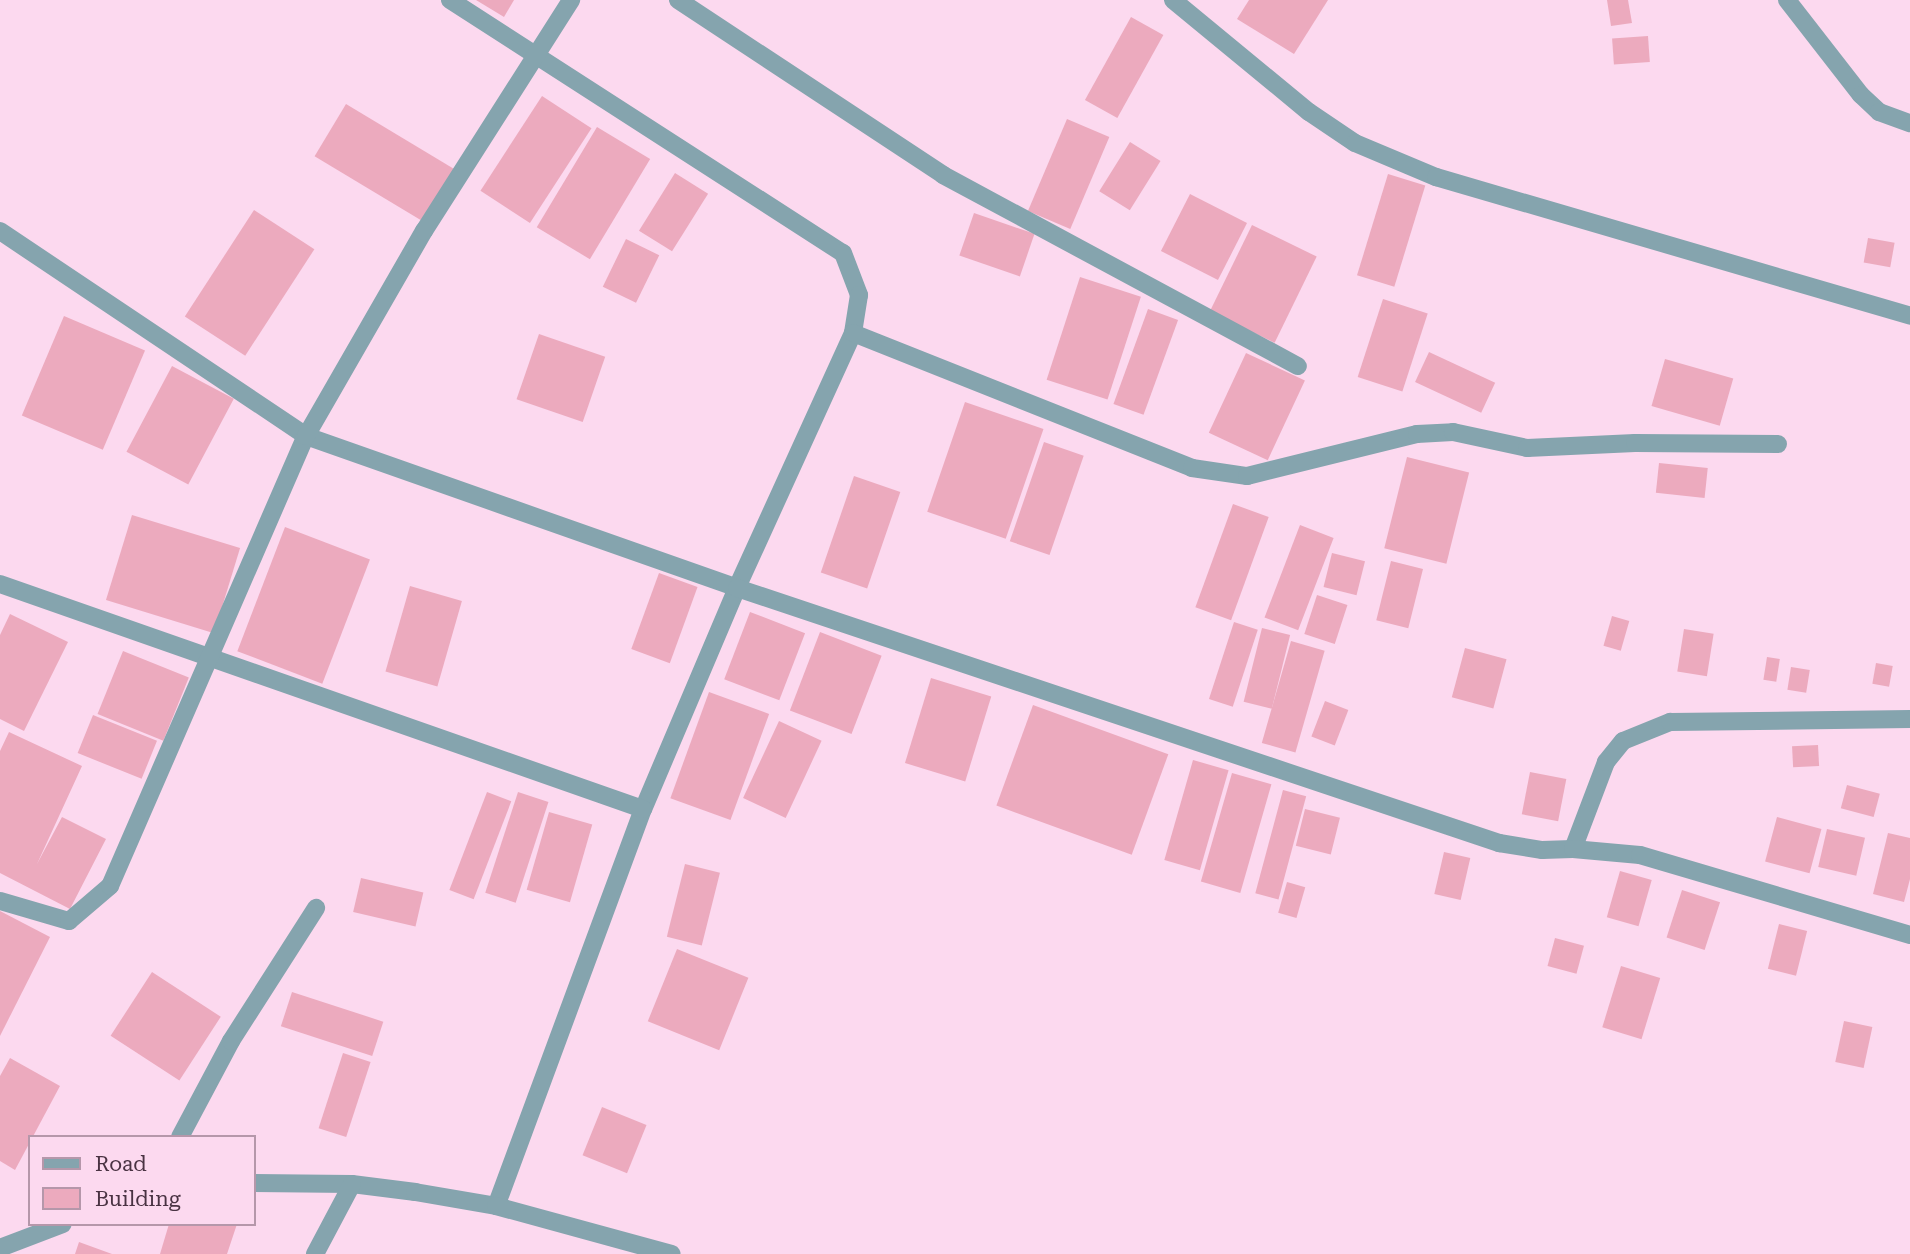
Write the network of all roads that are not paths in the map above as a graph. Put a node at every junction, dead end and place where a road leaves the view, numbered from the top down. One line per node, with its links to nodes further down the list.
1 (450, 0): 6 (street)
2 (571, 0): 6 (street)
3 (678, 0): 11 (street)
4 (1173, 0): 9 (street)
5 (1787, 0): 7 (street)
6 (533, 57): 10 (street); 12 (street)
7 (1910, 123)
8 (0, 231): 12 (street)
9 (1910, 316)
10 (853, 333): 13 (street); 15 (street)
11 (1298, 366)
12 (306, 436): 15 (street); 16 (street)
13 (1778, 444)
14 (0, 584): 16 (street)
15 (737, 588): 18 (street); 19 (street)
16 (209, 660): 18 (street); 20 (street)
17 (1910, 719): 19 (street)
18 (643, 809): 26 (street)
19 (1573, 849): 22 (street)
20 (0, 901)
21 (316, 908): 23 (street)
22 (1910, 935)
23 (181, 1135)
24 (256, 1183): 25 (street)
25 (352, 1184): 26 (street); 30 (street)
26 (496, 1206): 29 (street)
27 (58, 1226): 28 (street)
28 (0, 1248)
29 (644, 1250): 31 (street)
30 (315, 1254)
31 (672, 1254)

